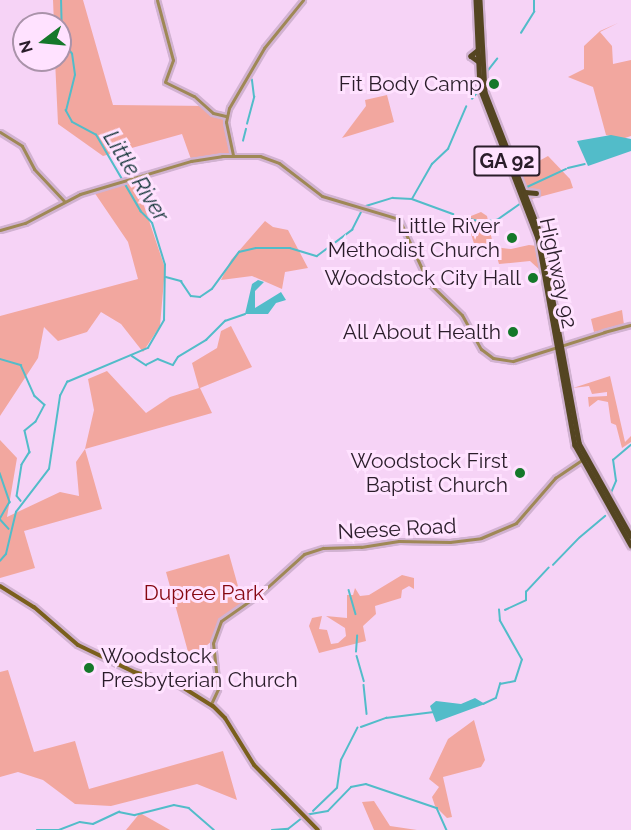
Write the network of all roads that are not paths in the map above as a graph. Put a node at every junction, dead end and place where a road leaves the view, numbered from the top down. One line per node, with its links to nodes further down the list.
1 (157, 0): 6 (street)
2 (303, 0): 6 (street)
3 (478, 0): 4 (main road)
4 (478, 27): 5 (main road); 5 (main road, Highway 92 / GA 92)
5 (480, 50): 10 (main road, Highway 92 / GA 92); 19 (main road, Highway 92 / GA 92)
6 (226, 116): 8 (street)
7 (0, 132): 13 (street)
8 (233, 155): 9 (street); 19 (street)
9 (113, 184): 11 (street); 13 (street)
10 (524, 190): 14 (main road, Highway 92 / GA 92); 14 (main road)
11 (84, 193): 12 (street); 13 (street)
12 (90, 196)
13 (64, 202): 15 (street)
14 (529, 203): 16 (main road, Highway 92 / GA 92)
15 (0, 231)
16 (541, 236): 17 (main road); 19 (main road, Highway 92 / GA 92)
17 (551, 239)
18 (630, 323): 19 (street)
19 (560, 346): 20 (main road, Highway 92 / GA 92); 20 (main road, Highway 92 / GA 92)
20 (566, 379): 21 (main road, Highway 92 / GA 92); 23 (main road, Highway 92 / GA 92)
21 (565, 391): 22 (main road); 22 (main road, Highway 92 / GA 92)
22 (566, 413): 23 (main road); 23 (main road, Highway 92 / GA 92)
23 (574, 434): 24 (main road, Highway 92 / GA 92)
24 (581, 461): 25 (main road, Highway 92 / GA 92); 27 (main road); 30 (street, Neese Road)
25 (616, 520): 26 (main road); 28 (main road, Highway 92 / GA 92)
26 (616, 528)
27 (631, 536)
28 (631, 545)
29 (0, 586): 30 (main road)
30 (211, 704): 31 (main road)
31 (318, 830)

